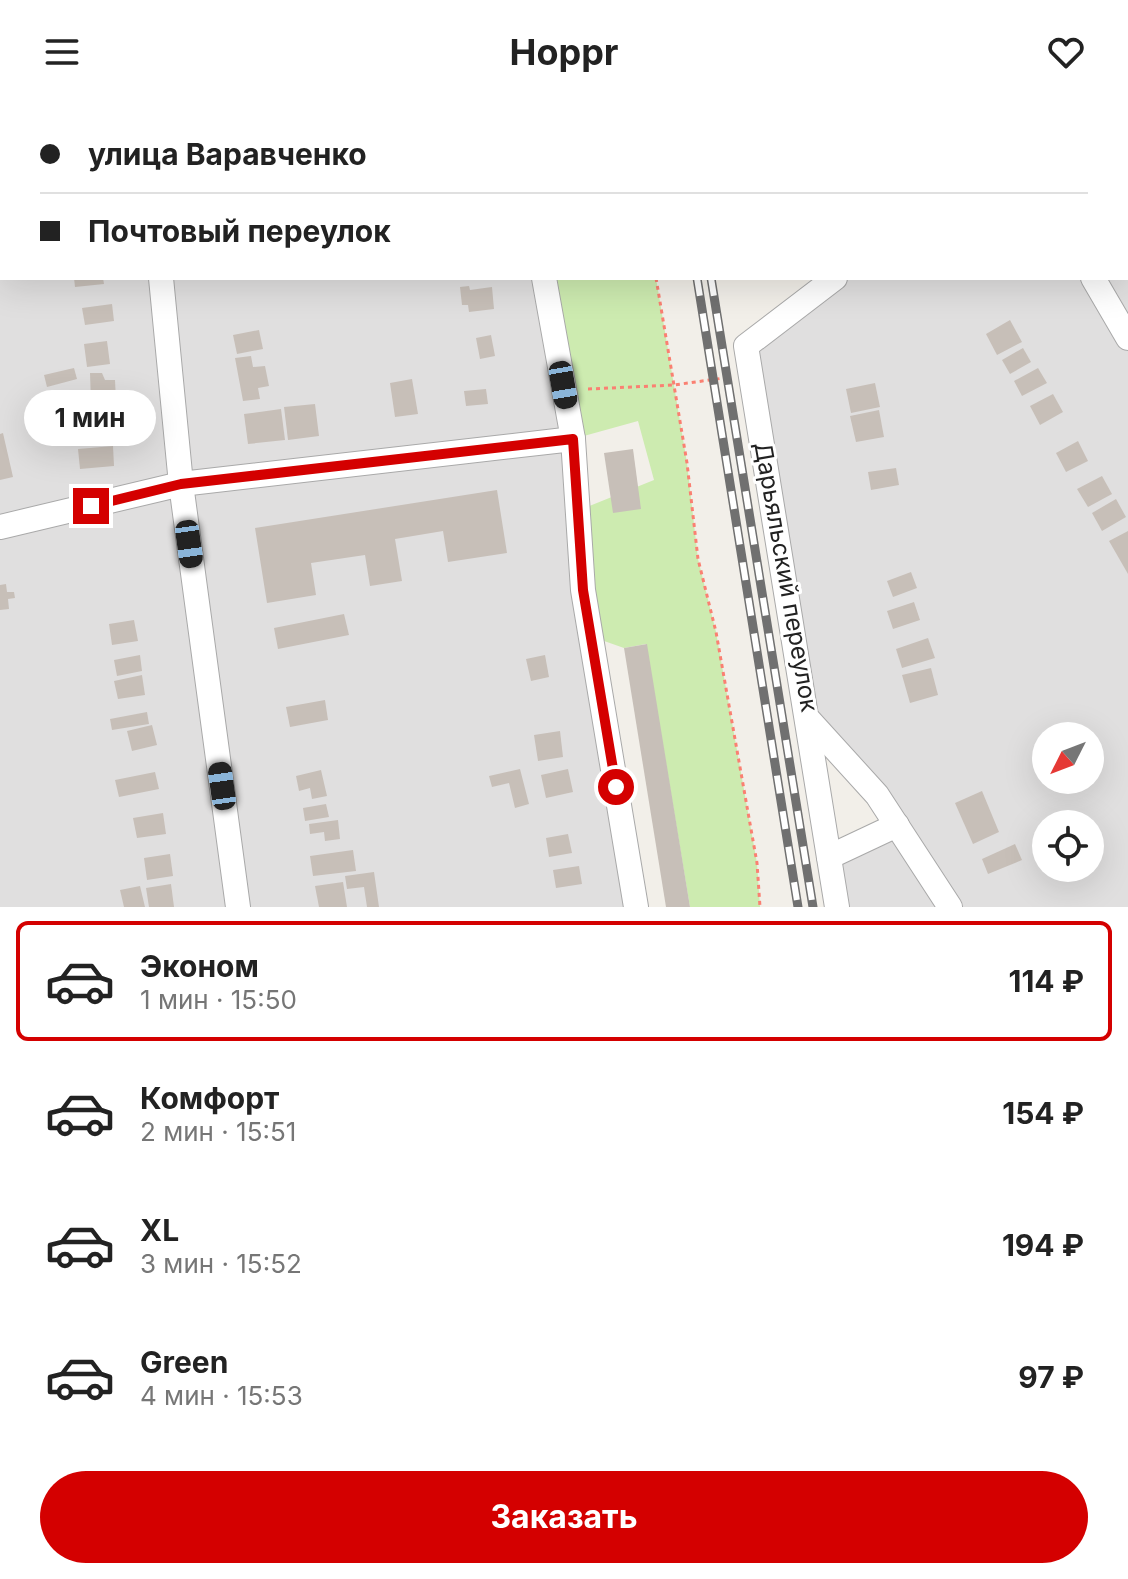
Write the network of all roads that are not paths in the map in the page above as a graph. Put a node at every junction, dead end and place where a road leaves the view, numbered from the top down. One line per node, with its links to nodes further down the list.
1 (161, 280): 7 (street)
2 (544, 280): 6 (street)
3 (832, 280): 9 (street, Дарьяльский переулок)
4 (1094, 280): 5 (street)
5 (1128, 338)
6 (573, 439): 7 (street); 13 (street)
7 (181, 484): 8 (street); 12 (street)
8 (0, 527)
9 (808, 719): 10 (street, Дарьяльский переулок); 11 (street)
10 (897, 825): 11 (street); 15 (street, Дарьяльский переулок)
11 (829, 857): 14 (street)
12 (238, 907)
13 (636, 907)
14 (837, 907)
15 (950, 907)

